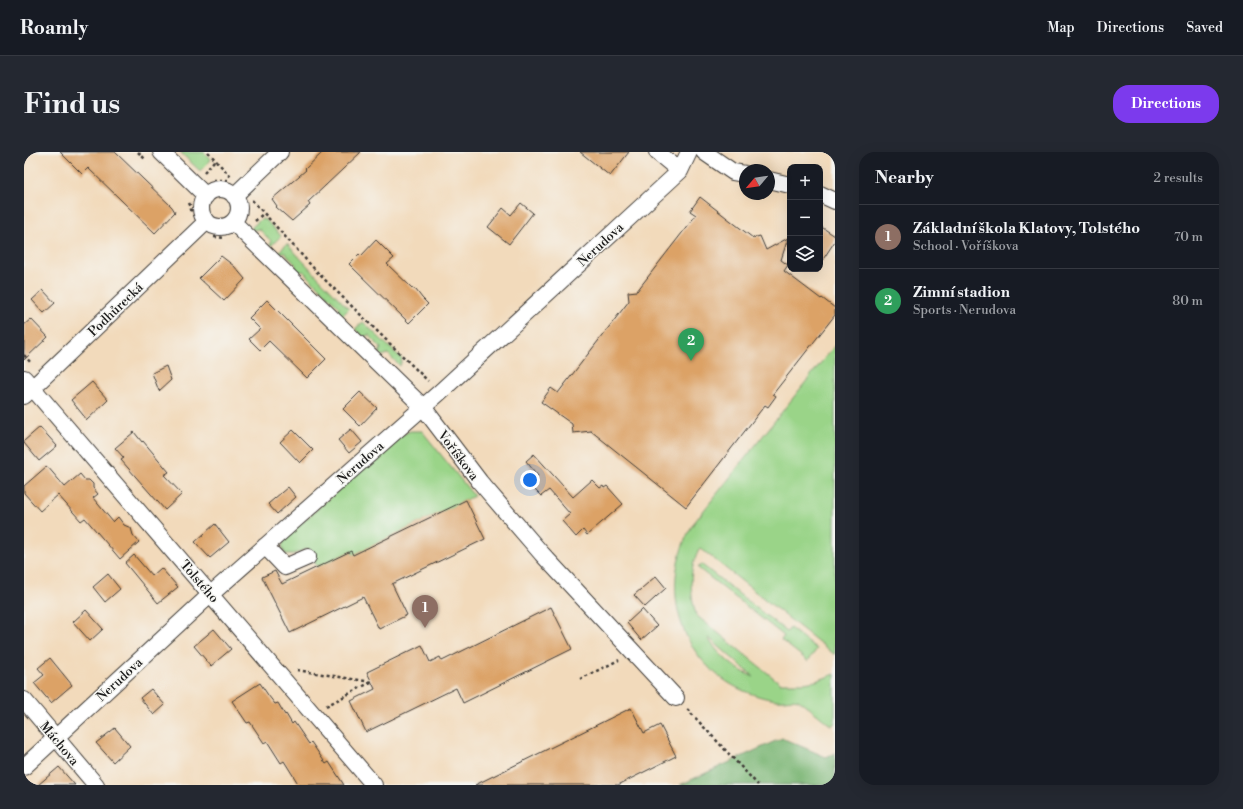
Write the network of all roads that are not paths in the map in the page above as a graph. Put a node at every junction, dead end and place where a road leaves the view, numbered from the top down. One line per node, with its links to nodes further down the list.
1 (161, 152): 11 (street)
2 (280, 152): 12 (street)
3 (657, 152): 6 (street)
4 (689, 152): 6 (street, Nerudova)
5 (704, 152): 7 (street)
6 (680, 171): 17 (street, Nerudova)
7 (739, 173)
8 (775, 181): 9 (street)
9 (787, 184)
10 (823, 195): 13 (street)
11 (206, 196): 12 (street); 14 (street)
12 (234, 196): 15 (street)
13 (835, 201)
14 (207, 221): 15 (street); 16 (street, Podhůrecká)
15 (233, 222): 17 (street, Voříškova)
16 (27, 388): 20 (street, Tolstého)
17 (423, 407): 18 (street, Nerudova); 21 (street, Voříškova)
18 (265, 546): 19 (street); 20 (street, Nerudova)
19 (308, 557)
20 (211, 594): 23 (street, Nerudova); 26 (street, Tolstého)
21 (676, 698)
22 (24, 700): 23 (street, Máchova)
23 (56, 738): 24 (street, Nerudova); 25 (street, Máchova)
24 (24, 767)
25 (96, 785)
26 (374, 785)

